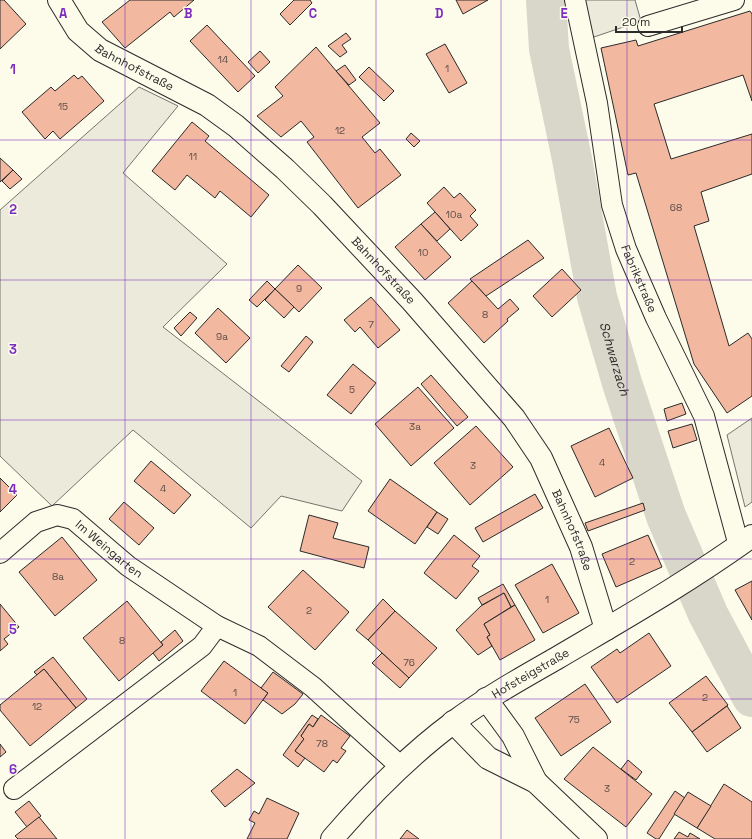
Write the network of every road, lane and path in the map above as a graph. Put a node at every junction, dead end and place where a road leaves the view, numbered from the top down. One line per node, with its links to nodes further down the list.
1 (59, 0): 8 (street, Bahnhofstraße)
2 (575, 0): 5 (street, Fabrikstraße)
3 (734, 0): 4 (street)
4 (648, 26)
5 (745, 541): 8 (street, Hofsteigstraße)
6 (0, 553): 7 (street, Im Weingarten)
7 (217, 626): 11 (street, Im Weingarten); 13 (street)
8 (606, 629): 9 (street, Hofsteigstraße)
9 (486, 699): 10 (street, Hofsteigstraße); 12 (street)
10 (453, 722): 11 (street, Hofsteigstraße); 12 (street)
11 (400, 766): 14 (street, Hofsteigstraße)
12 (536, 782): 15 (street)
13 (14, 789)
14 (332, 839)
15 (596, 839)

